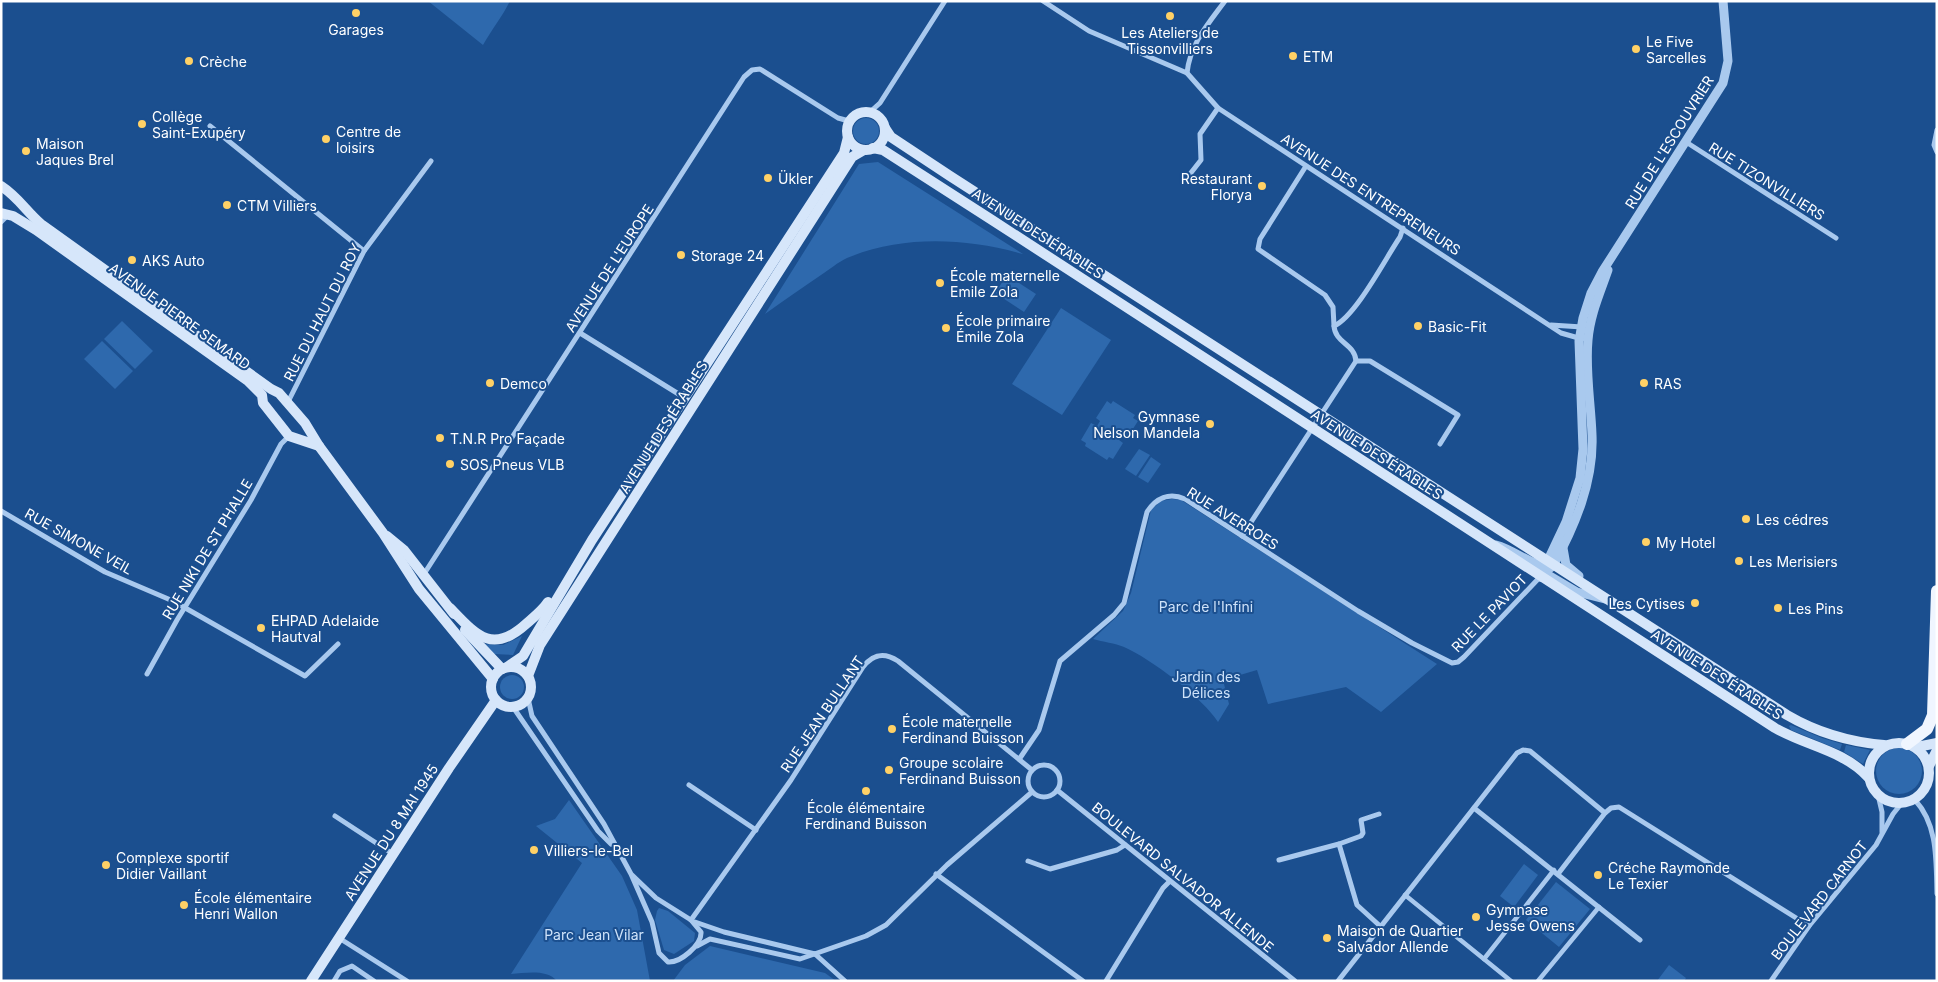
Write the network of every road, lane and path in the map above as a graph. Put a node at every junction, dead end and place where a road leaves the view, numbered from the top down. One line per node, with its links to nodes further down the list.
1 (945, 1): 7 (street)
2 (1043, 1): 5 (street, AVENUE DES ENTREPRENEURS)
3 (1225, 1): 5 (street)
4 (1723, 1): 13 (street, RUE DE L'ESCOUVRIER)
5 (1187, 73): 6 (street, AVENUE DES ENTREPRENEURS)
6 (1218, 108): 17 (street, AVENUE DES ENTREPRENEURS); 18 (street)
7 (870, 112): 8 (main road); 10 (main road)
8 (850, 121): 12 (main road); 29 (street, AVENUE DE L'EUROPE)
9 (210, 126): 24 (street)
10 (885, 128): 14 (main road); 36 (main road, AVENUE DES ÉRABLES)
11 (1937, 130): 15 (street)
12 (848, 137): 14 (main road); 34 (main road, AVENUE DES ÉRABLES)
13 (1686, 142): 23 (street, RUE TIZONVILLIERS); 28 (street, RUE DE L'ESCOUVRIER)
14 (869, 149): 38 (main road, AVENUE DES ÉRABLES); 59 (main road, AVENUE DES ÉRABLES)
15 (1937, 152)
16 (431, 161): 24 (street, RUE DU HAUT DU ROY)
17 (1306, 166): 22 (street, AVENUE DES ENTREPRENEURS); 27 (street)
18 (1190, 174)
19 (1, 186): 20 (main road, AVENUE PIERRE SEMARD)
20 (21, 206): 21 (main road, AVENUE PIERRE SEMARD); 25 (main road, AVENUE PIERRE SEMARD)
21 (6, 217): 25 (main road, AVENUE PIERRE SEMARD)
22 (1403, 228): 26 (street, AVENUE DES ENTREPRENEURS); 27 (street)
23 (1836, 238)
24 (364, 251): 35 (street, RUE DU HAUT DU ROY)
25 (121, 286): 32 (main road, AVENUE PIERRE SEMARD); 33 (main road, AVENUE PIERRE SEMARD)
26 (1551, 325): 28 (street, AVENUE DES ENTREPRENEURS); 30 (street, AVENUE DES ENTREPRENEURS)
27 (1334, 326): 31 (street)
28 (1585, 328): 30 (street, RUE DE L'ESCOUVRIER)
29 (580, 333): 34 (street); 49 (street, AVENUE DE L'EUROPE)
30 (1583, 340): 47 (street); 48 (street)
31 (1356, 360): 36 (street); 40 (street)
32 (271, 389): 33 (main road); 35 (main road, AVENUE PIERRE SEMARD)
33 (262, 395): 39 (main road, AVENUE PIERRE SEMARD)
34 (686, 398): 45 (main road, AVENUE DES ÉRABLES)
35 (288, 402): 37 (main road, AVENUE PIERRE SEMARD)
36 (1321, 414): 38 (street); 48 (main road, AVENUE DES ÉRABLES)
37 (306, 425): 39 (main road); 41 (main road, AVENUE PIERRE SEMARD)
38 (1312, 428): 44 (street); 46 (main road, AVENUE DES ÉRABLES)
39 (293, 437): 41 (main road); 53 (street, RUE NIKI DE ST PHALLE)
40 (1440, 444)
41 (319, 446): 43 (main road, AVENUE PIERRE SEMARD)
42 (1, 511): 53 (street, RUE SIMONE VEIL)
43 (383, 533): 49 (main road, AVENUE PIERRE SEMARD); 60 (main road, AVENUE PIERRE SEMARD)
44 (1242, 536): 56 (street, RUE AVERROES); 68 (street, RUE AVERROES)
45 (592, 540): 54 (main road, AVENUE DES ÉRABLES); 57 (main road, AVENUE DES ÉRABLES)
46 (1487, 543): 48 (street); 50 (main road, AVENUE DES ÉRABLES)
47 (1563, 548): 48 (street); 52 (street)
48 (1548, 564): 50 (street); 52 (main road, AVENUE DES ÉRABLES)
49 (424, 574): 54 (main road, AVENUE PIERRE SEMARD)
50 (1540, 577): 52 (street); 56 (street, RUE LE PAVIOT); 71 (main road, AVENUE DES ÉRABLES)
51 (1937, 591): 66 (main road)
52 (1605, 599): 65 (main road, AVENUE DES ÉRABLES)
53 (186, 608): 55 (street, RUE SIMONE VEIL); 58 (street, RUE NIKI DE ST PHALLE)
54 (450, 608): 57 (main road, AVENUE PIERRE SEMARD)
55 (338, 644)
56 (1452, 663)
57 (505, 668): 59 (main road); 60 (main road)
58 (147, 674)
59 (528, 676): 61 (main road)
60 (493, 680): 62 (main road)
61 (528, 698): 63 (main road); 86 (street)
62 (496, 700): 63 (main road); 87 (main road, AVENUE DU 8 MAI 1945)
63 (512, 707): 86 (street)
64 (1937, 743): 66 (main road)
65 (1884, 746): 66 (main road); 71 (main road)
66 (1912, 746): 69 (main road)
67 (1937, 750): 69 (main road)
68 (1020, 758): 70 (street, RUE JEAN BULLANT); 82 (street, RUE JEAN BULLANT)
69 (1929, 766): 76 (main road)
70 (1032, 770): 73 (street); 74 (street)
71 (1868, 777): 75 (main road)
72 (688, 785): 82 (street)
73 (1057, 790): 74 (street); 85 (street, BOULEVARD SALVADOR ALLENDE)
74 (1032, 792): 92 (street)
75 (1878, 795): 77 (main road); 83 (street, BOULEVARD CARNOT)
76 (1915, 800): 77 (main road); 94 (street)
77 (1902, 804): 83 (street, BOULEVARD CARNOT)
78 (1474, 808): 79 (street); 90 (street); 95 (street)
79 (1605, 813): 90 (street); 99 (street)
80 (1379, 814): 84 (street)
81 (335, 816): 87 (street)
82 (756, 830): 97 (street, RUE JEAN BULLANT)
83 (1882, 832): 99 (street, BOULEVARD CARNOT)
84 (1340, 844): 88 (street); 98 (street)
85 (1125, 845): 89 (street); 93 (street, BOULEVARD SALVADOR ALLENDE)
86 (615, 847): 91 (street)
87 (393, 855): 100 (main road, AVENUE DU 8 MAI 1945)
88 (1279, 860)
89 (1028, 862)
90 (1556, 872): 96 (street); 104 (street)
91 (631, 874): 97 (street); 102 (street)
92 (936, 874): 103 (street); 110 (street)
93 (1169, 882): 111 (street); 112 (street, BOULEVARD SALVADOR ALLENDE)
94 (1937, 894)
95 (1405, 895): 98 (street); 104 (street)
96 (1599, 907): 101 (street); 115 (street)
97 (691, 920): 102 (street); 103 (street)
98 (1380, 926): 113 (street)
99 (1809, 926): 116 (street, BOULEVARD CARNOT)
100 (339, 938): 105 (main road, AVENUE DU 8 MAI 1945); 108 (street)
101 (1640, 940)
102 (694, 947): 103 (street)
103 (815, 954): 109 (street)
104 (1484, 959): 114 (street)
105 (311, 981)
106 (334, 981): 107 (street)
107 (374, 981)
108 (407, 981)
109 (845, 981)
110 (1083, 981)
111 (1106, 981)
112 (1294, 981)
113 (1338, 981)
114 (1511, 981)
115 (1538, 981)
116 (1771, 981)

